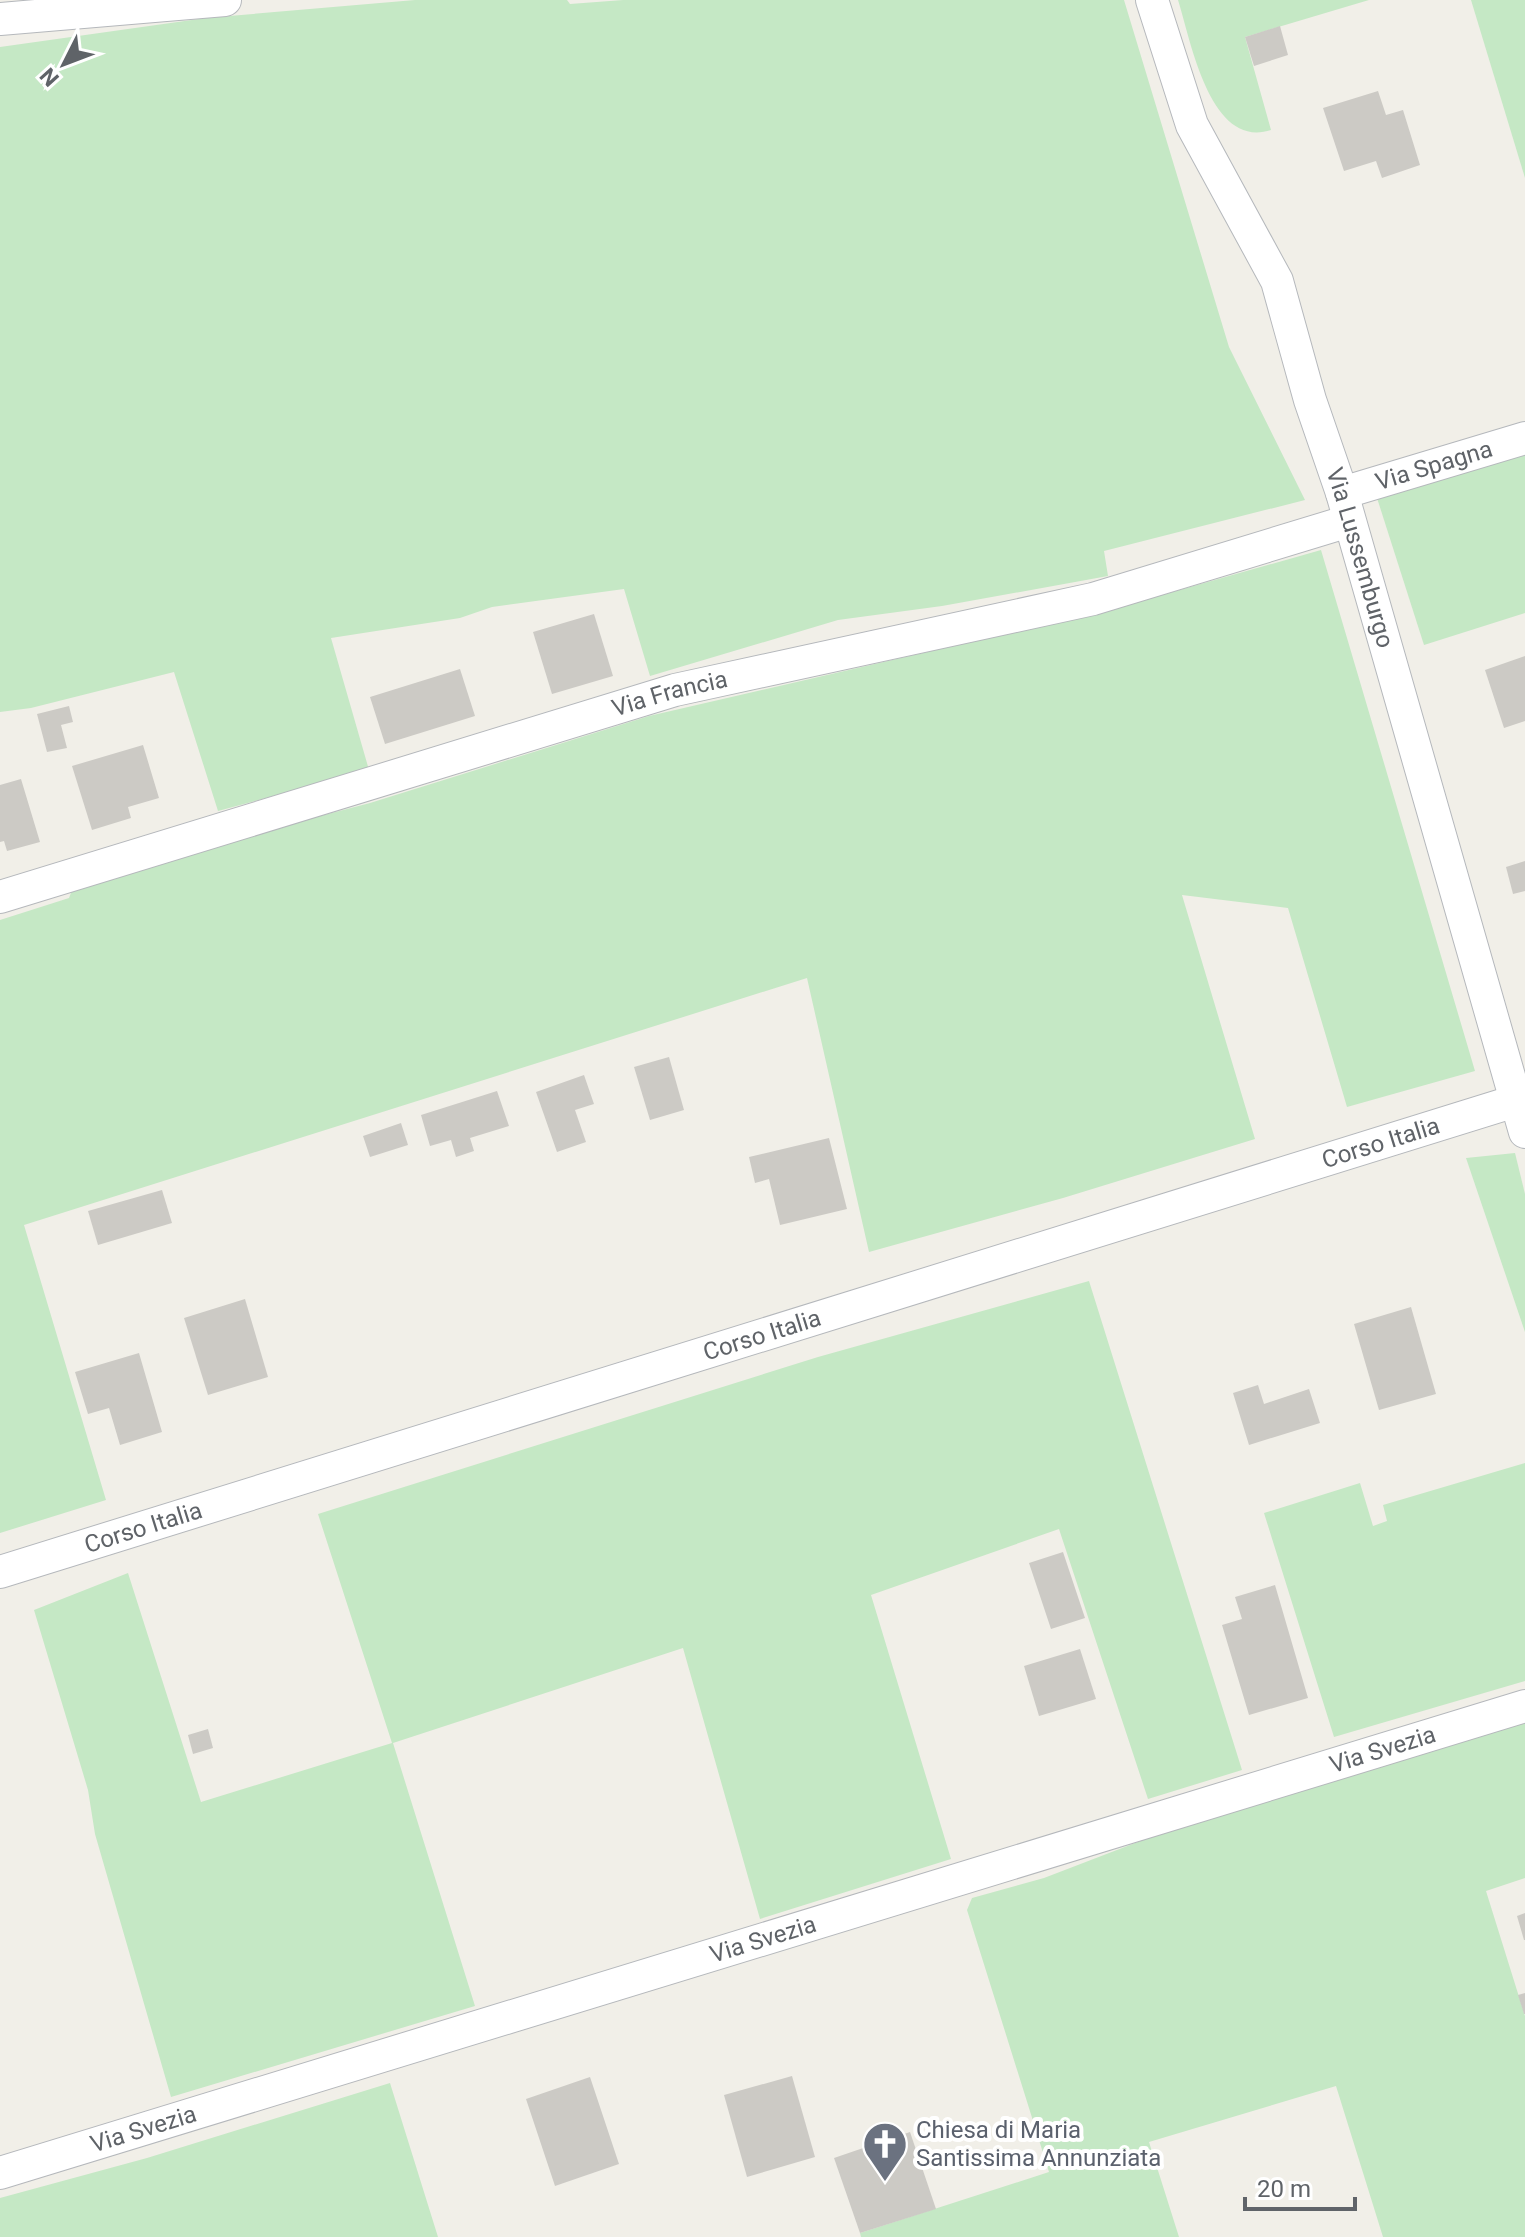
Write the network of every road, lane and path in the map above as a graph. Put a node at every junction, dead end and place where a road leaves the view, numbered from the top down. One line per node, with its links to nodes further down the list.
1 (225, 0): 3 (street)
2 (1152, 0): 5 (street, Via Lussemburgo)
3 (0, 19)
4 (1525, 438): 5 (street, Via Spagna)
5 (1345, 507): 6 (street, Via Francia); 7 (street, Via Lussemburgo)
6 (0, 897)
7 (1520, 1100): 8 (street, Via Lussemburgo); 9 (street, Corso Italia)
8 (1525, 1132)
9 (0, 1572)
10 (1525, 1706): 11 (street, Via Svezia)
11 (0, 2173)

